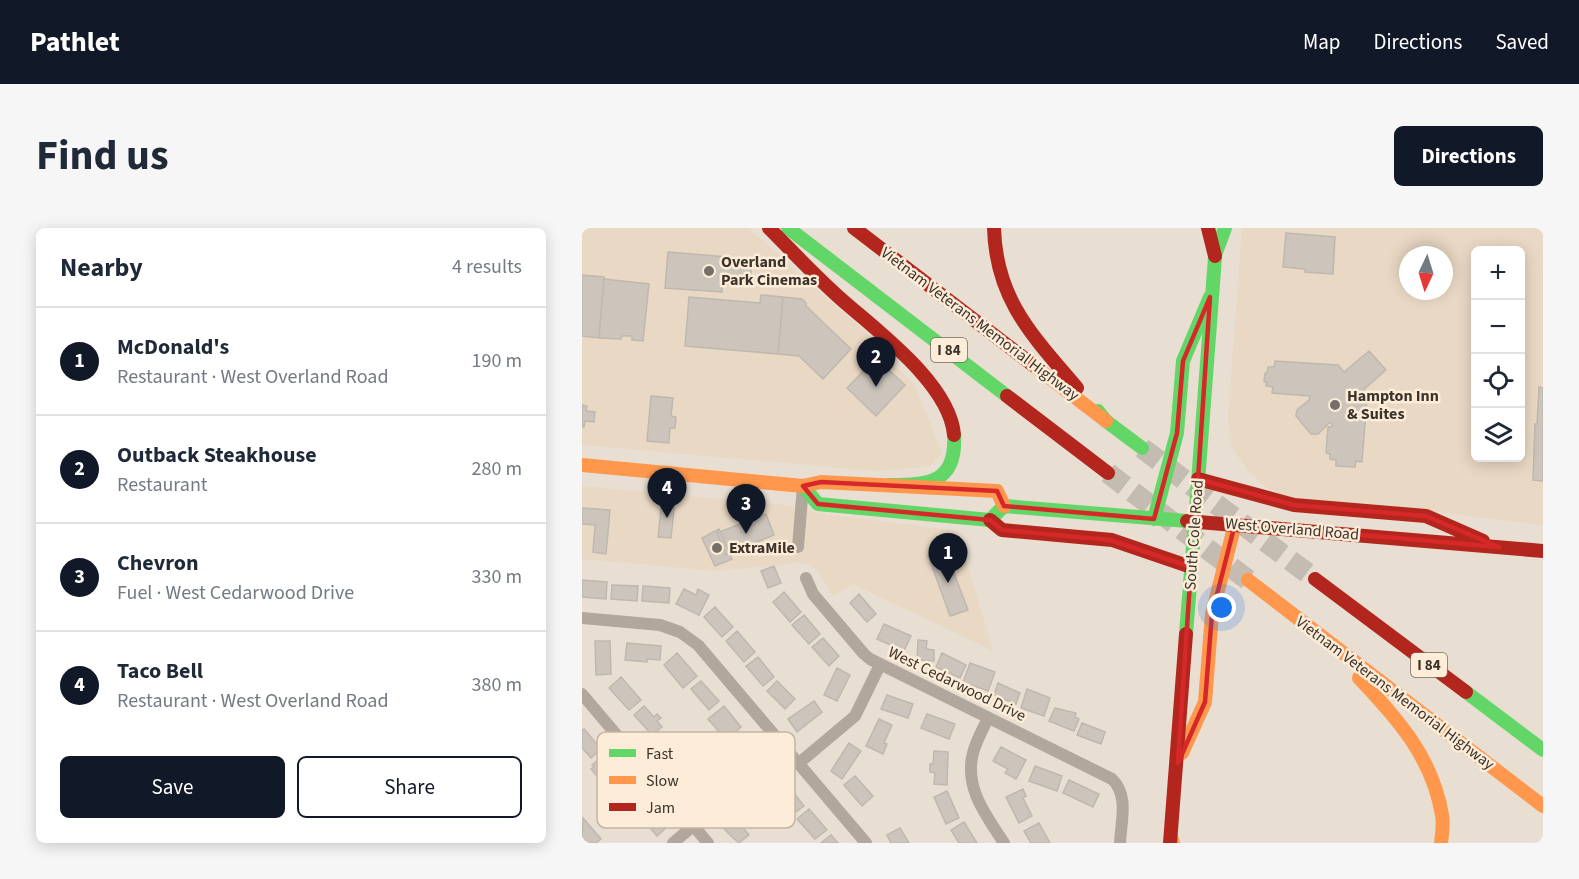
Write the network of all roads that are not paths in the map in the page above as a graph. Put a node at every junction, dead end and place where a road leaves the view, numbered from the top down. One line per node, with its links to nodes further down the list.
1 (769, 228): 15 (main road)
2 (789, 228): 13 (main road, I 84)
3 (855, 228): 10 (main road, Vietnam Veterans Memorial Highway / I 84)
4 (994, 228): 10 (main road)
5 (1208, 228): 8 (main road)
6 (1217, 228): 8 (main road, South Cole Road)
7 (1226, 228): 8 (main road)
8 (1215, 256): 9 (main road, South Cole Road)
9 (1210, 297): 14 (main road, South Cole Road); 18 (main road)
10 (1106, 421): 11 (main road, I 84)
11 (1142, 448)
12 (582, 465): 16 (main road)
13 (1108, 473)
14 (1198, 479): 20 (main road, South Cole Road); 22 (main road)
15 (889, 485): 16 (main road); 17 (main road)
16 (803, 486): 19 (main road); 23 (street)
17 (1004, 506): 18 (main road, West Overland Road); 19 (main road)
18 (1154, 519): 20 (main road, West Overland Road)
19 (990, 520): 25 (main road)
20 (1194, 522): 21 (main road, West Overland Road); 25 (main road, South Cole Road)
21 (1234, 524): 22 (main road, West Overland Road); 39 (main road)
22 (1499, 547): 24 (main road, West Overland Road)
23 (798, 548)
24 (1543, 551)
25 (1191, 567): 39 (main road, South Cole Road)
26 (806, 578): 31 (street, West Cedarwood Drive)
27 (1315, 579): 36 (main road, I 84)
28 (1248, 580): 30 (main road, Vietnam Veterans Memorial Highway / I 84)
29 (582, 618): 35 (street)
30 (1324, 639): 40 (main road, Vietnam Veterans Memorial Highway / I 84); 49 (main road)
31 (880, 665): 33 (street, West Cedarwood Drive); 38 (street)
32 (582, 694): 34 (street)
33 (988, 718): 47 (street); 48 (street, West Cedarwood Drive)
34 (614, 732)
35 (773, 732)
36 (1543, 750)
37 (795, 757): 38 (street)
38 (800, 763): 46 (street)
39 (1178, 763): 43 (main road, South Cole Road)
40 (1543, 806)
41 (691, 828): 44 (street)
42 (695, 828): 45 (street)
43 (1171, 841)
44 (673, 843)
45 (708, 843)
46 (866, 843)
47 (1004, 843)
48 (1120, 843)
49 (1441, 843)

